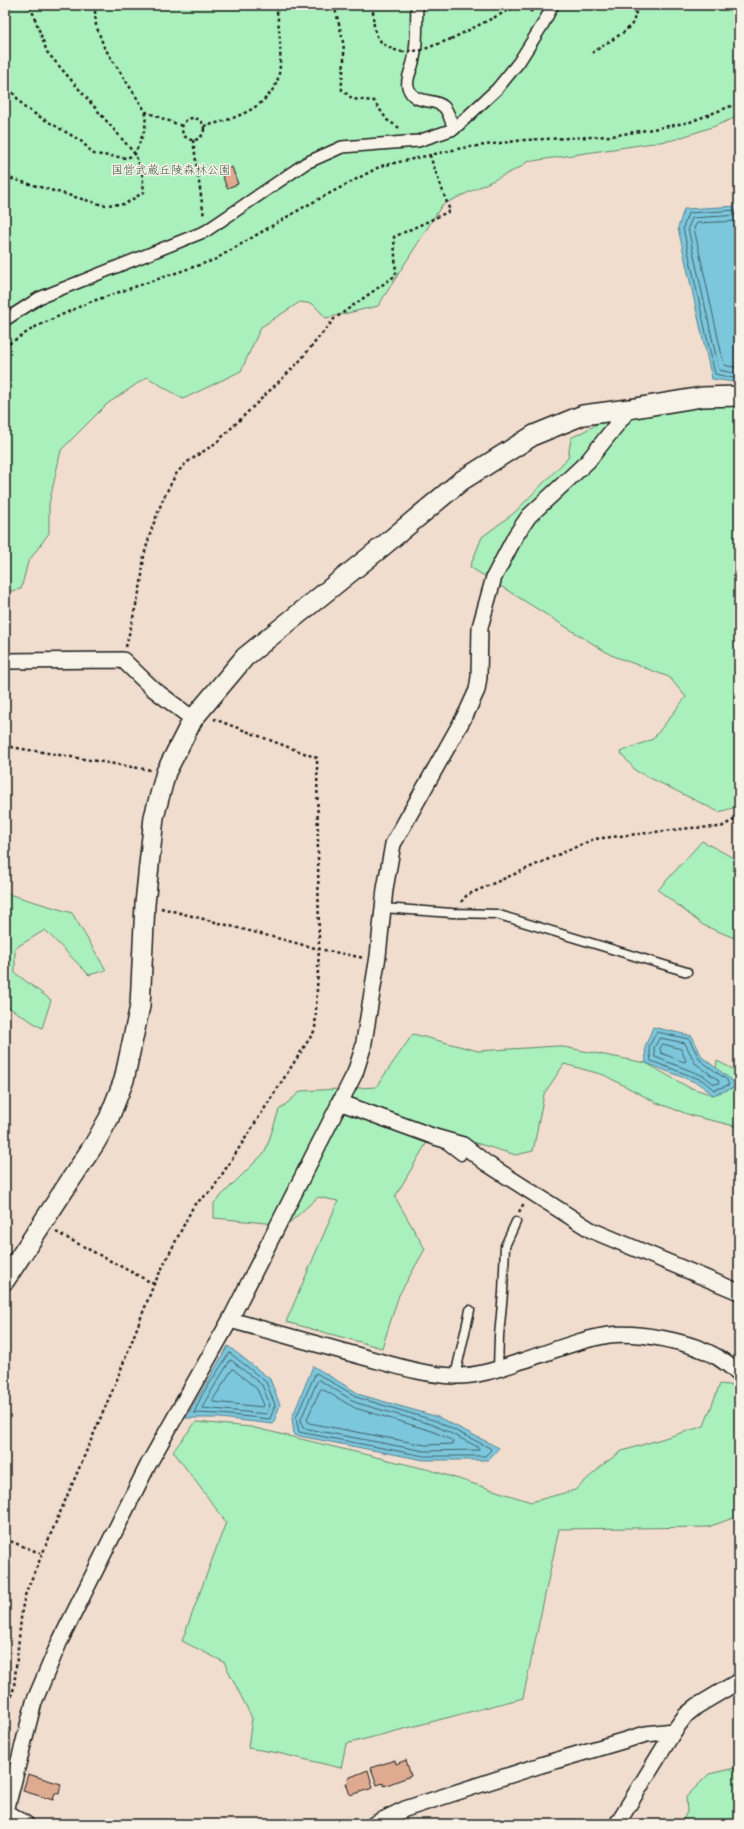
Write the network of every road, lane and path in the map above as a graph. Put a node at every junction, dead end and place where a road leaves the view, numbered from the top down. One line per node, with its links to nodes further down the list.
1 (30, 5): 22 (path)
2 (96, 5): 16 (path)
3 (276, 5): 18 (path)
4 (334, 5): 21 (path)
5 (373, 5): 7 (path, bridge)
6 (417, 5): 19 (street)
7 (519, 5): 10 (path)
8 (553, 5): 10 (street)
9 (638, 5): 11 (path)
10 (546, 19): 19 (street)
11 (592, 53)
12 (734, 75): 13 (path)
13 (739, 80)
14 (5, 83): 22 (path)
15 (739, 103): 23 (path)
16 (146, 112): 17 (path); 22 (path)
17 (182, 126): 18 (path); 20 (path)
18 (204, 126): 20 (path)
19 (454, 129): 21 (street)
20 (193, 140): 25 (path)
21 (418, 141): 25 (street)
22 (135, 154): 24 (path)
23 (430, 156): 27 (path); 30 (path)
24 (5, 177)
25 (206, 231): 26 (street)
26 (5, 320)
27 (5, 348)
28 (739, 396): 29 (street)
29 (629, 409): 32 (street); 37 (street)
30 (123, 660): 31 (street); 32 (street)
31 (5, 661)
32 (196, 716): 34 (street); 39 (path)
33 (5, 746): 34 (path)
34 (166, 772): 36 (street)
35 (739, 817): 38 (path)
36 (145, 904): 39 (path); 47 (street)
37 (383, 908): 38 (lane); 40 (street)
38 (452, 913): 41 (lane)
39 (319, 949): 40 (path); 49 (path)
40 (378, 956): 42 (street)
41 (687, 972)
42 (340, 1102): 43 (street); 52 (street)
43 (435, 1138): 44 (lane); 45 (street)
44 (461, 1156)
45 (531, 1192): 46 (path); 50 (street)
46 (516, 1222): 53 (lane)
47 (42, 1224): 48 (street); 49 (path)
48 (5, 1280)
49 (154, 1284): 57 (path)
50 (739, 1292)
51 (470, 1310): 55 (lane)
52 (230, 1320): 55 (street); 61 (street)
53 (498, 1369): 54 (street); 55 (street)
54 (739, 1373)
55 (455, 1376)
56 (5, 1539): 57 (path)
57 (42, 1554): 59 (path)
58 (739, 1681): 60 (street)
59 (5, 1720)
60 (674, 1731): 63 (street); 64 (street)
61 (6, 1814): 62 (street)
62 (26, 1824)
63 (374, 1824)
64 (617, 1824)

